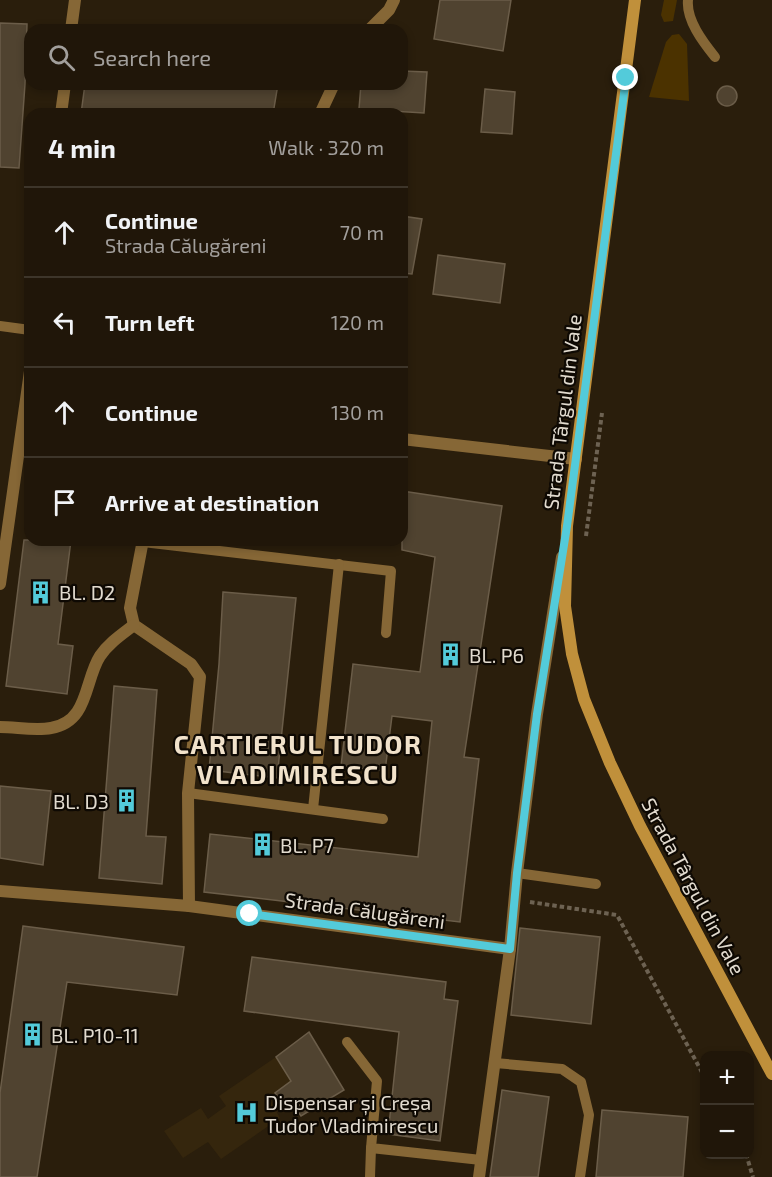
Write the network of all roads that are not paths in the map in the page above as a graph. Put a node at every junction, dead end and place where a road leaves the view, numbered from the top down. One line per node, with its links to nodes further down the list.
1 (75, 0): 5 (street)
2 (394, 0): 6 (street)
3 (635, 0): 16 (street, Strada Târgul din Vale)
4 (688, 0): 7 (lane)
5 (72, 24)
6 (375, 24)
7 (715, 57)
8 (64, 90): 10 (street)
9 (331, 90): 11 (street)
10 (62, 108)
11 (323, 108)
12 (0, 326): 13 (lane)
13 (24, 329)
14 (24, 423): 21 (street)
15 (408, 440): 16 (street)
16 (576, 459): 17 (street, Strada Târgul din Vale)
17 (567, 526): 28 (street); 35 (street, Strada Târgul din Vale)
18 (142, 546): 22 (street)
19 (186, 546): 20 (lane)
20 (339, 564): 23 (lane); 26 (lane)
21 (0, 584)
22 (134, 625): 24 (street); 25 (street)
23 (386, 633)
24 (0, 727)
25 (188, 793): 26 (lane); 31 (street)
26 (313, 809): 27 (lane)
27 (383, 819)
28 (517, 873): 29 (lane); 32 (street)
29 (596, 884)
30 (0, 891): 31 (street, Strada Călugăreni)
31 (189, 906): 32 (street, Strada Călugăreni)
32 (510, 949): 34 (street)
33 (347, 1042): 36 (lane)
34 (495, 1063): 37 (street); 40 (lane)
35 (772, 1074)
36 (371, 1148): 37 (lane); 38 (lane)
37 (481, 1160): 39 (street)
38 (370, 1177)
39 (479, 1177)
40 (580, 1177)

